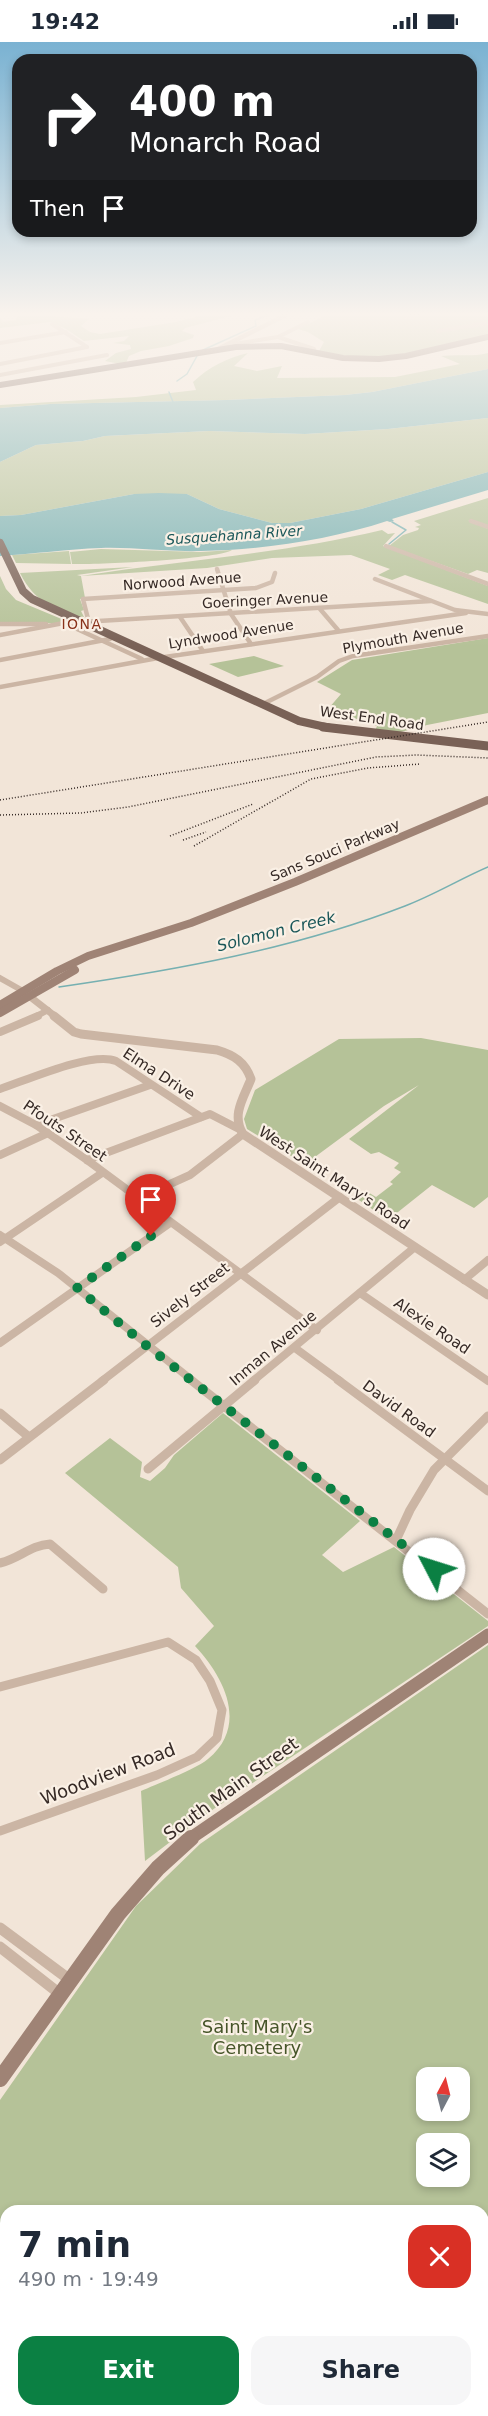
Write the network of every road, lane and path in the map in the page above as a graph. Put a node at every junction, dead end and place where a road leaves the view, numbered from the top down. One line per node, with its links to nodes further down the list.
1 (471, 521): 2 (street)
2 (488, 527)
3 (0, 543): 7 (main road)
4 (386, 546): 10 (street)
5 (0, 558): 7 (main road)
6 (217, 569): 11 (street)
7 (10, 571): 18 (main road, West End Road); 19 (main road, West End Road)
8 (275, 573): 11 (street, Norwood Avenue)
9 (375, 579): 12 (street)
10 (488, 584)
11 (224, 591): 15 (street); 19 (street, Norwood Avenue)
12 (431, 601): 13 (street, Goeringer Avenue); 14 (street)
13 (320, 609): 15 (street, Goeringer Avenue); 23 (street)
14 (466, 613): 16 (street); 23 (street, Lyndwood Avenue)
15 (231, 614): 17 (street, Goeringer Avenue); 27 (street)
16 (488, 614)
17 (180, 617): 21 (street, Goeringer Avenue); 28 (street)
18 (65, 620): 19 (main road, West End Road); 22 (street); 26 (street, West End Road)
19 (82, 621): 21 (main road, West End Road); 26 (main road, West End Road)
20 (0, 624): 22 (street)
21 (97, 624): 29 (main road, West End Road)
22 (53, 625): 24 (street)
23 (338, 630): 27 (street, Lyndwood Avenue)
24 (0, 635)
25 (488, 636): 33 (street, Plymouth Avenue)
26 (106, 640): 29 (main road, West End Road); 30 (street); 31 (street, West End Road)
27 (251, 644): 28 (street, Lyndwood Avenue)
28 (203, 651): 29 (street, Lyndwood Avenue)
29 (158, 658): 31 (street, Lyndwood Avenue); 33 (main road, West End Road)
30 (0, 660)
31 (143, 660): 32 (street, Lyndwood Avenue)
32 (0, 687)
33 (261, 705): 34 (main road, West End Road)
34 (488, 746)
35 (488, 800): 37 (main road, Sans Souci Parkway)
36 (488, 804): 37 (main road, Sans Souci Parkway)
37 (191, 923): 39 (main road, Sans Souci Parkway)
38 (0, 978): 39 (street)
39 (27, 993): 40 (main road, Sans Souci Parkway); 41 (street, West Saint Mary's Road); 42 (main road, Sans Souci Parkway)
40 (0, 1005)
41 (48, 1010): 43 (street); 49 (street, West Saint Mary's Road)
42 (0, 1013)
43 (0, 1032)
44 (150, 1085): 45 (street, Elma Drive); 47 (street, Elma Drive); 48 (street)
45 (0, 1089)
46 (0, 1106): 48 (street, Pfouts Street)
47 (201, 1117): 49 (street); 52 (street)
48 (36, 1125): 50 (street, Pfouts Street)
49 (241, 1132): 54 (street, West Saint Mary's Road); 55 (street)
50 (48, 1133): 51 (street); 52 (street, Pfouts Street)
51 (0, 1155)
52 (87, 1160): 53 (street, Pfouts Street)
53 (102, 1173): 55 (street, Pfouts Street); 57 (street)
54 (340, 1197): 58 (street, West Saint Mary's Road); 60 (street, Sively Street)
55 (139, 1198): 56 (street, Pfouts Street)
56 (170, 1223): 60 (street, Pfouts Street); 62 (street)
57 (2, 1239): 62 (street)
58 (416, 1247): 61 (street, West Saint Mary's Road); 63 (street, Inman Avenue)
59 (488, 1260): 61 (street)
60 (239, 1274): 65 (street, Pfouts Street); 67 (street, Sively Street)
61 (464, 1280): 64 (street, West Saint Mary's Road)
62 (77, 1288): 66 (street); 67 (street)
63 (360, 1293): 65 (street, Inman Avenue); 69 (street, Alexie Road)
64 (488, 1295)
65 (317, 1330): 68 (street, Inman Avenue)
66 (0, 1343)
67 (147, 1346): 70 (street); 73 (street, Sively Street)
68 (295, 1348): 70 (street, Inman Avenue); 74 (street, David Road)
69 (488, 1381)
70 (225, 1406): 76 (street, Inman Avenue); 78 (street)
71 (0, 1413): 73 (street)
72 (488, 1416): 74 (street)
73 (29, 1437): 75 (street, Sively Street)
74 (444, 1458): 77 (street, David Road); 78 (street)
75 (0, 1460)
76 (148, 1469)
77 (488, 1491)
78 (397, 1539): 81 (street)
79 (0, 1563): 80 (street)
80 (103, 1589)
81 (488, 1614)
82 (488, 1635): 87 (main road, South Main Street)
83 (0, 1687): 84 (street, Woodview Road)
84 (0, 1831)
85 (0, 1928): 87 (street)
86 (0, 1947): 88 (street)
87 (70, 1980): 88 (main road, South Main Street)
88 (60, 1994): 89 (main road, South Main Street)
89 (0, 2079)

